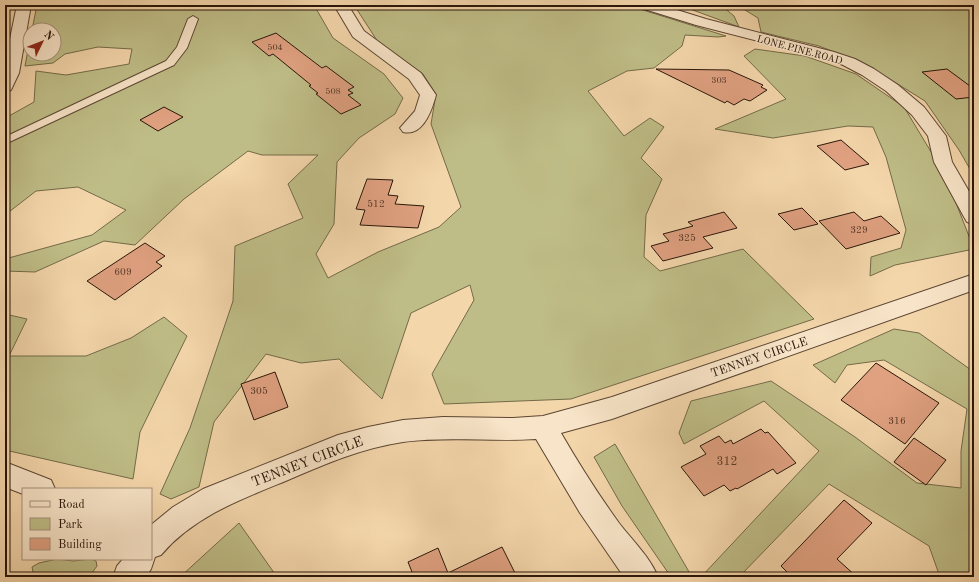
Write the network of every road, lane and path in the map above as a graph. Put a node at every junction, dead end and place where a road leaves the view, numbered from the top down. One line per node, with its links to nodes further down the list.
1 (24, 5): 5 (street)
2 (341, 5): 6 (street)
3 (646, 5): 8 (street, LONE PINE ROAD)
4 (193, 19): 7 (lane)
5 (5, 87)
6 (409, 128)
7 (5, 141)
8 (974, 217)
9 (974, 282): 10 (street, TENNEY CIRCLE)
10 (543, 427): 13 (street, TENNEY CIRCLE); 16 (street)
11 (5, 474): 12 (street)
12 (39, 488)
13 (152, 542)
14 (139, 560): 15 (street, TENNEY CIRCLE)
15 (128, 577)
16 (643, 577)

